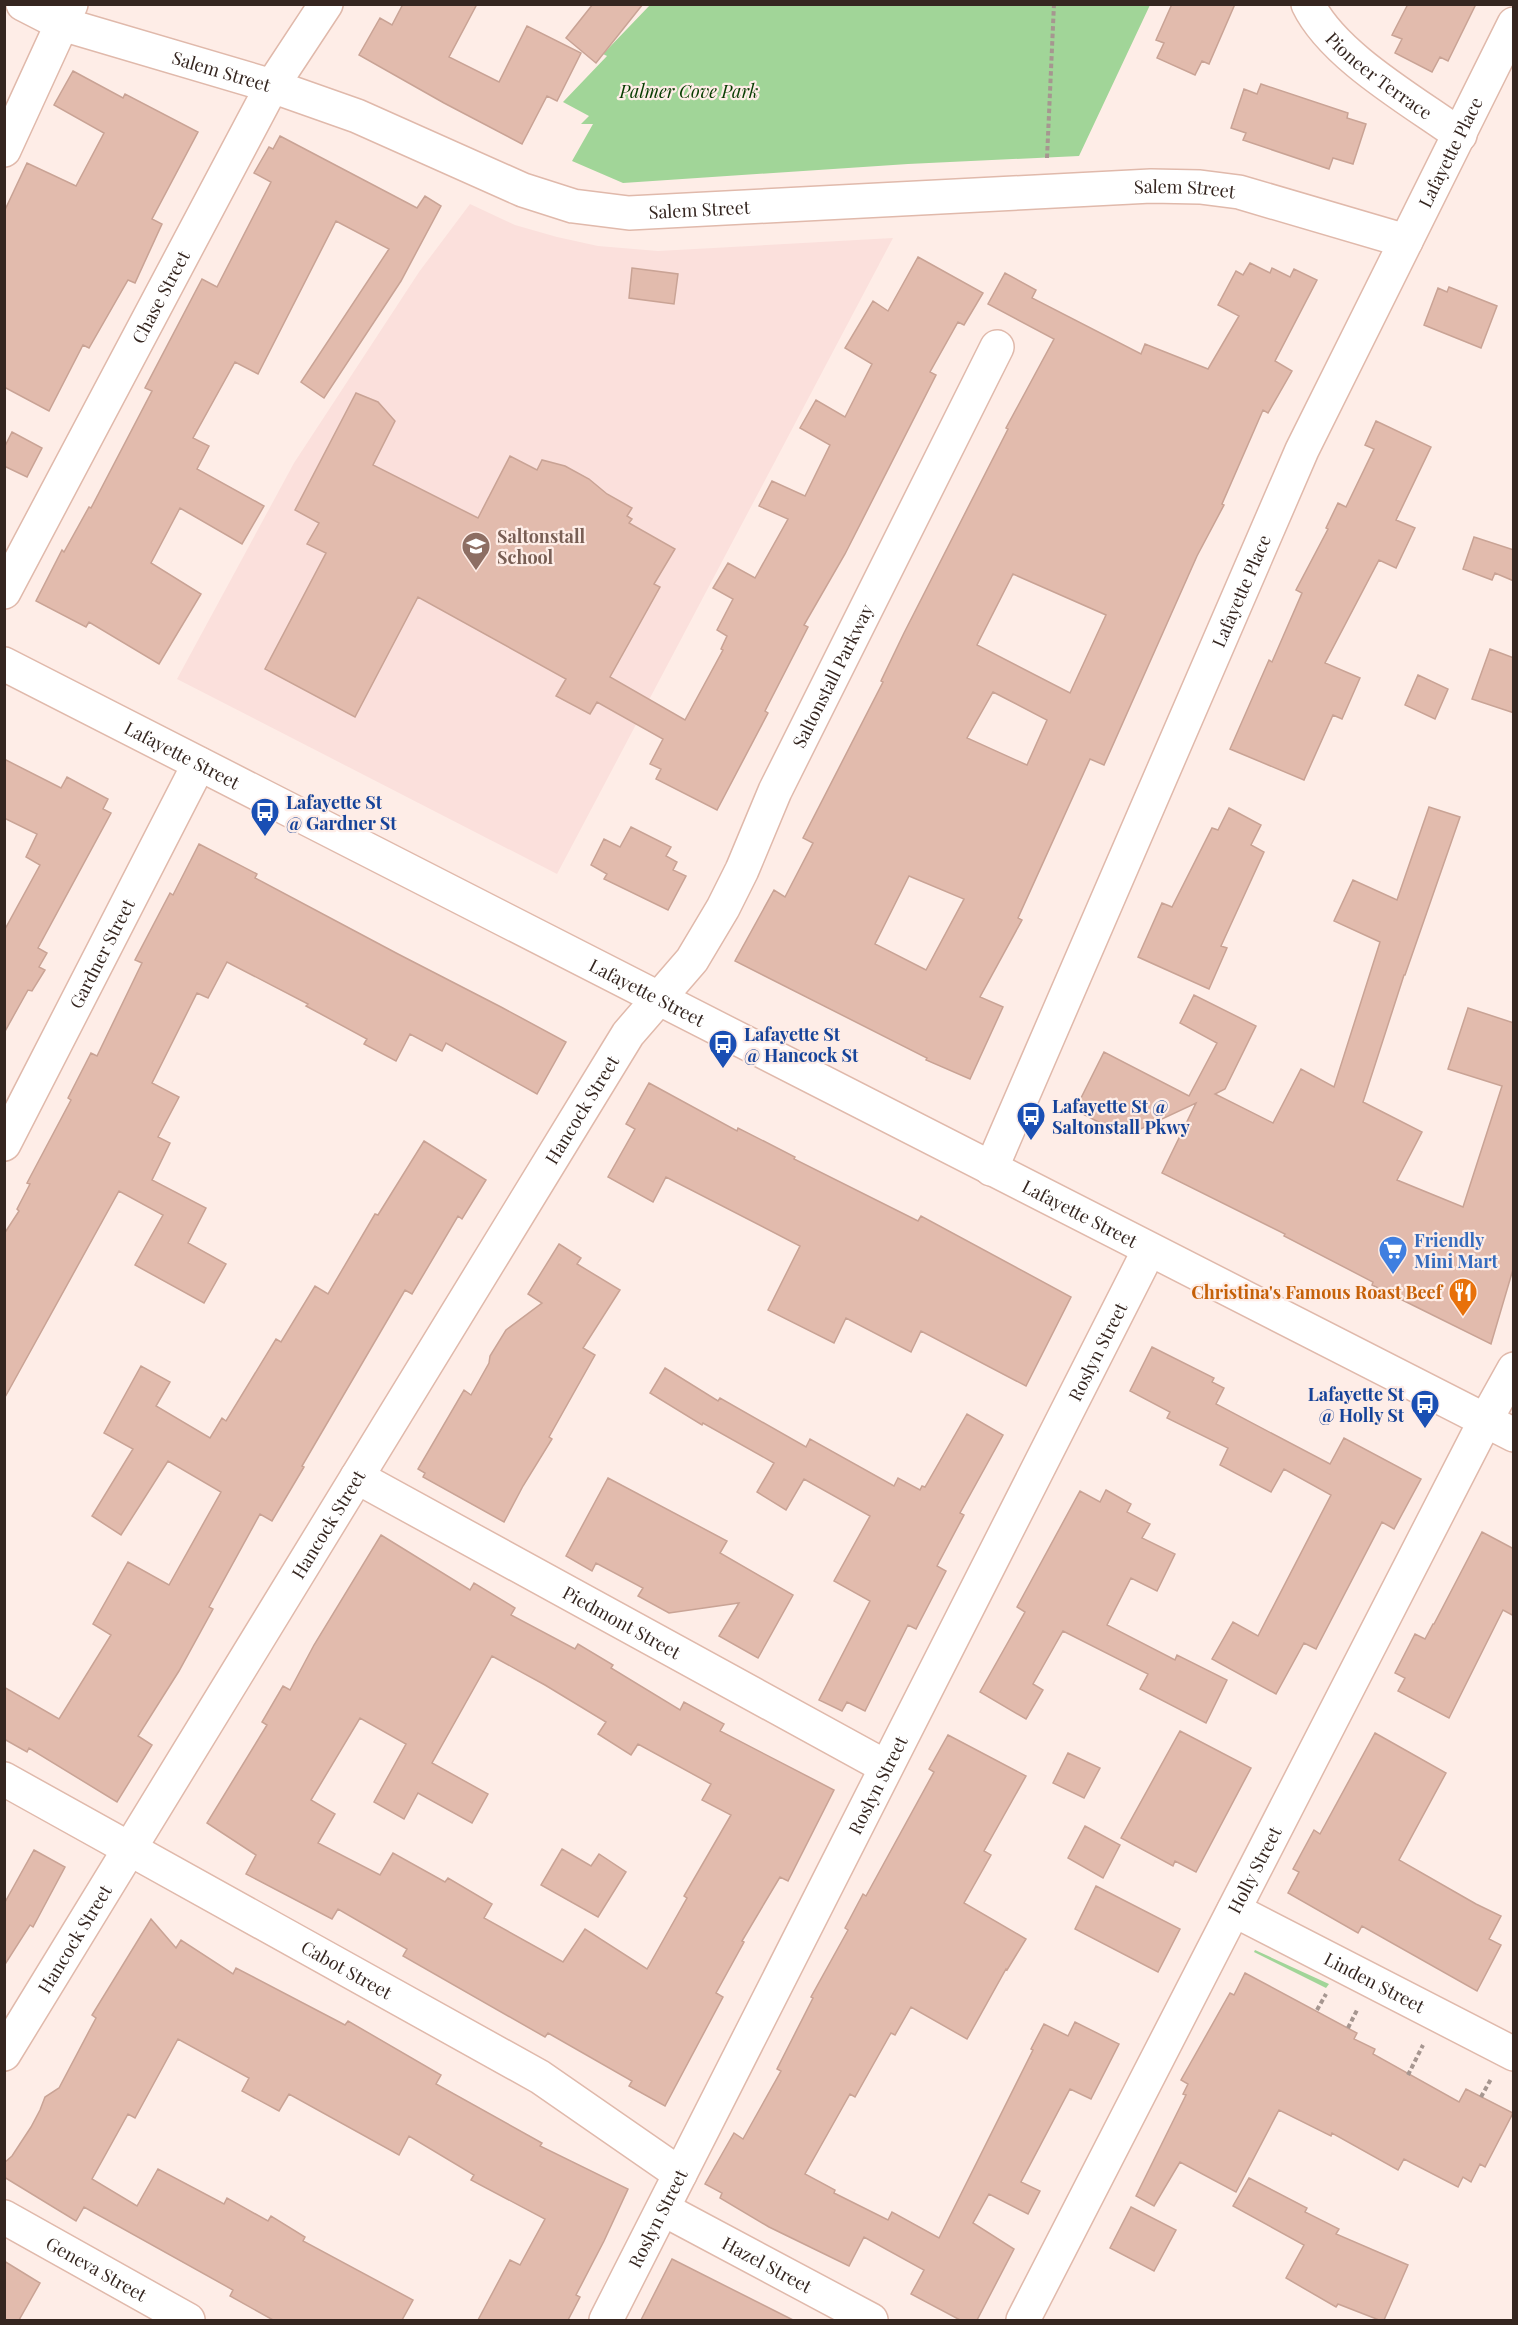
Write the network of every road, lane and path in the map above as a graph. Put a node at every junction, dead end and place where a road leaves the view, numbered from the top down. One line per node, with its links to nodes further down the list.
1 (23, 4): 5 (main road, Salem Street)
2 (326, 4): 7 (main road, Chase Street)
3 (1054, 4): 10 (path)
4 (1308, 4): 8 (main road, Pioneer Terrace)
5 (66, 14): 7 (main road, Salem Street); 9 (main road)
6 (1514, 24): 8 (main road, Lafayette Place)
7 (272, 86): 11 (main road, Salem Street); 13 (main road, Chase Street)
8 (1460, 135): 11 (main road, Lafayette Place)
9 (4, 150)
10 (1047, 158)
11 (1406, 241): 18 (main road, Lafayette Place)
12 (997, 347): 16 (main road, Saltonstall Parkway)
13 (4, 592)
14 (4, 664): 15 (main road, Lafayette Street)
15 (199, 764): 16 (main road, Lafayette Street); 17 (main road, Gardner Street)
16 (660, 998): 18 (main road, Lafayette Street); 23 (main road, Hancock Street)
17 (4, 1144)
18 (992, 1168): 19 (main road, Lafayette Street)
19 (1149, 1250): 21 (main road, Lafayette Street); 24 (main road, Roslyn Street)
20 (1514, 1369): 21 (main road, Holly Street)
21 (1485, 1421): 22 (main road, Lafayette Street); 27 (main road, Holly Street)
22 (1514, 1435)
23 (357, 1477): 24 (main road, Piedmont Street); 26 (main road, Hancock Street)
24 (886, 1767): 38 (main road, Roslyn Street)
25 (4, 1779): 26 (main road, Cabot Street)
26 (130, 1849): 33 (main road, Hancock Street); 38 (main road, Cabot Street)
27 (1234, 1910): 34 (main road, Linden Street); 44 (main road, Holly Street)
28 (1326, 1994): 29 (path)
29 (1317, 2010)
30 (1357, 2010): 31 (path)
31 (1348, 2028)
32 (1424, 2044): 35 (path)
33 (4, 2054)
34 (1514, 2054)
35 (1408, 2075)
36 (1491, 2078): 37 (path)
37 (1481, 2097)
38 (680, 2175): 39 (main road, Roslyn Street)
39 (663, 2209): 42 (main road, Roslyn Street); 43 (main road, Hazel Street)
40 (4, 2217): 41 (main road, Geneva Street)
41 (188, 2320)
42 (606, 2320)
43 (871, 2320)
44 (1023, 2320)

